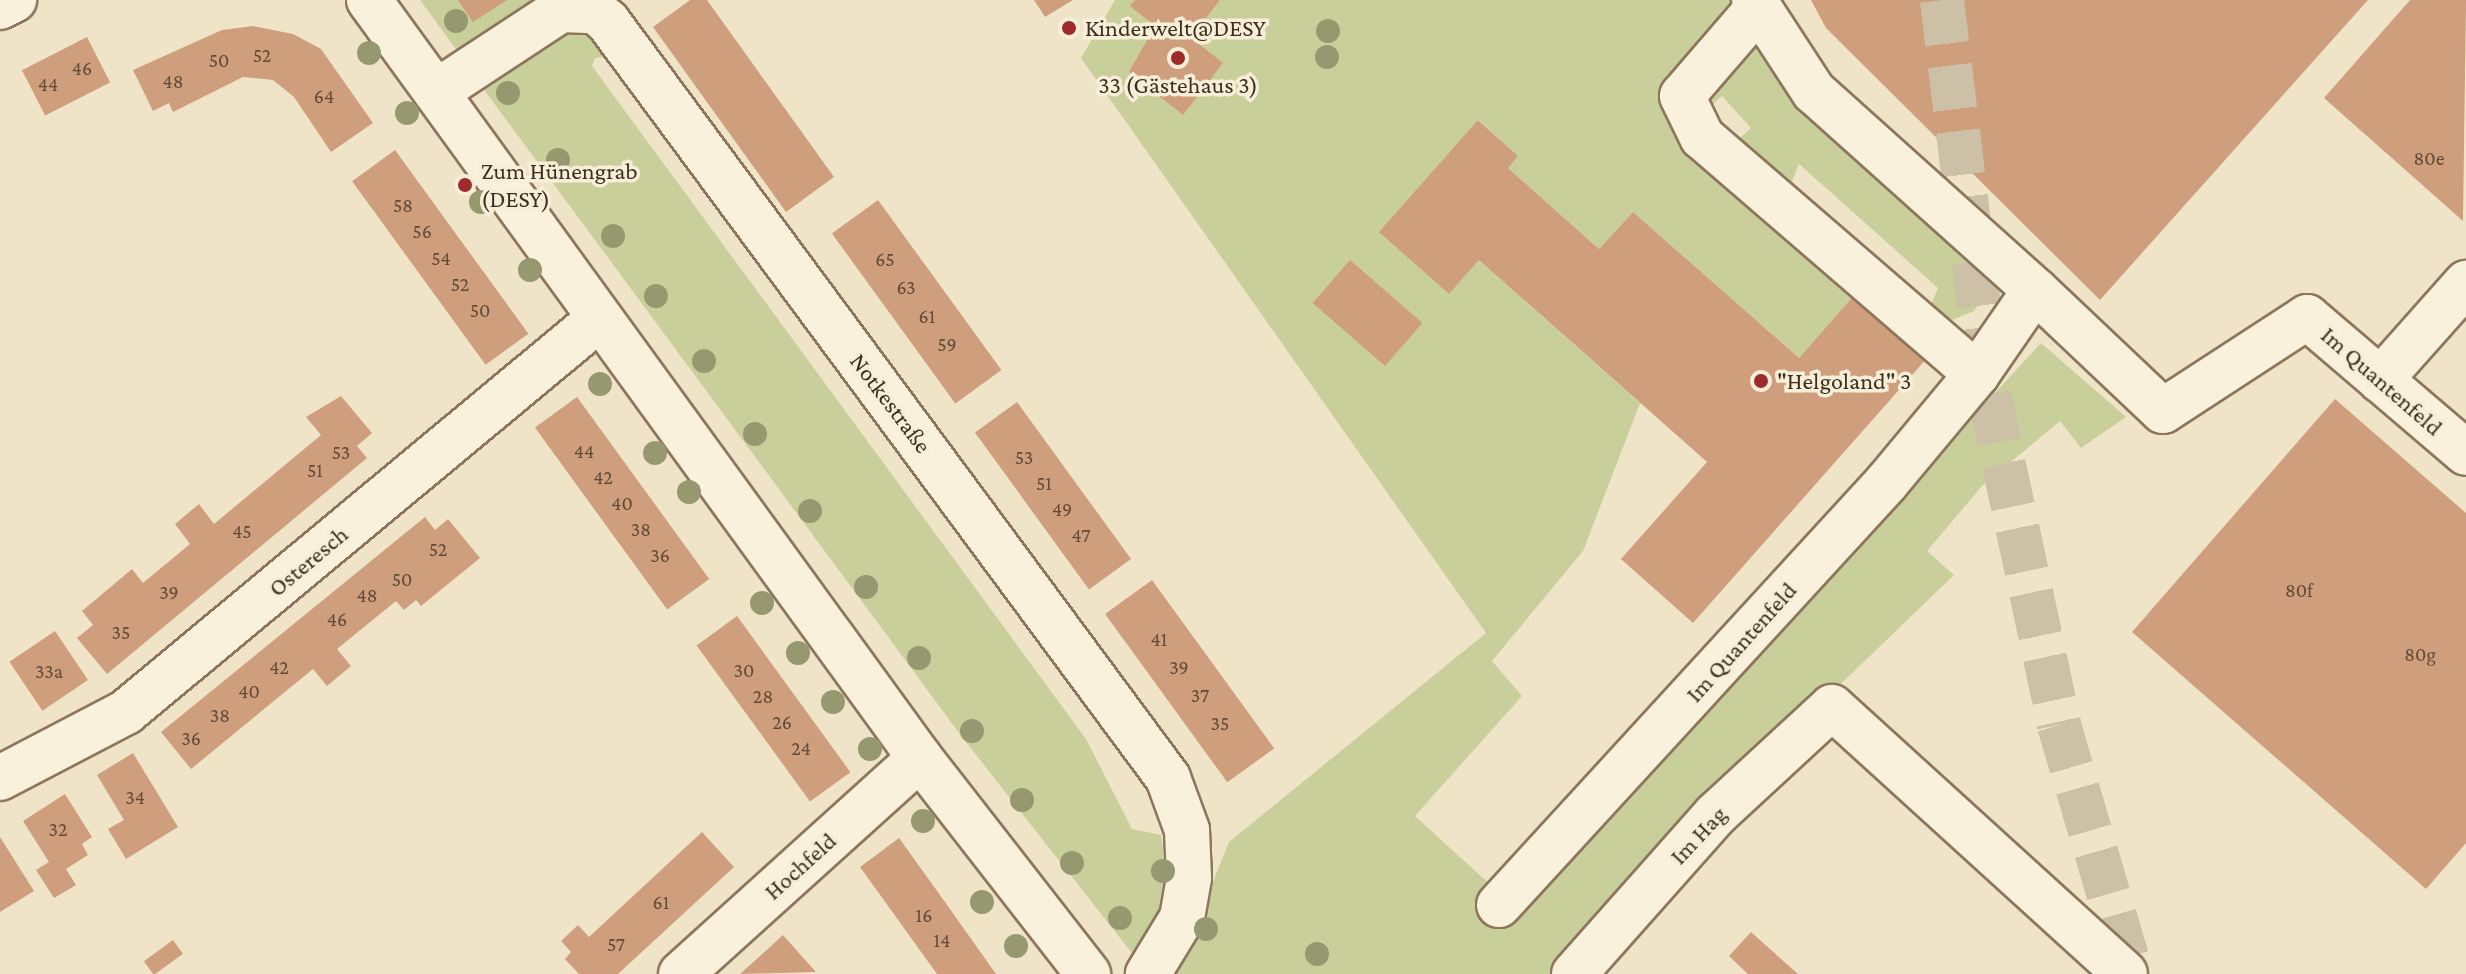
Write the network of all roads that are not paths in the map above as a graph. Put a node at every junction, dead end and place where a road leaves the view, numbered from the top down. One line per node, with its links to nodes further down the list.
1 (14, 0): 4 (street)
2 (369, 0): 5 (street)
3 (1756, 4): 7 (street, Im Quantenfeld); 9 (street, Im Quantenfeld)
4 (0, 7)
5 (436, 92): 8 (street); 17 (street, Notkestraße)
6 (2466, 283): 10 (street)
7 (2035, 290): 9 (street, Im Quantenfeld); 10 (street, Im Quantenfeld)
8 (600, 318): 12 (street); 13 (street, Osteresch)
9 (1977, 374): 14 (street, Im Quantenfeld)
10 (2380, 380): 11 (street, Im Quantenfeld)
11 (2466, 453)
12 (920, 758): 15 (street, Hochfeld); 16 (street)
13 (0, 778)
14 (1499, 905)
15 (681, 974)
16 (1088, 974)
17 (1148, 974)
18 (1574, 974): 19 (street, Im Hag)
19 (2125, 974)

